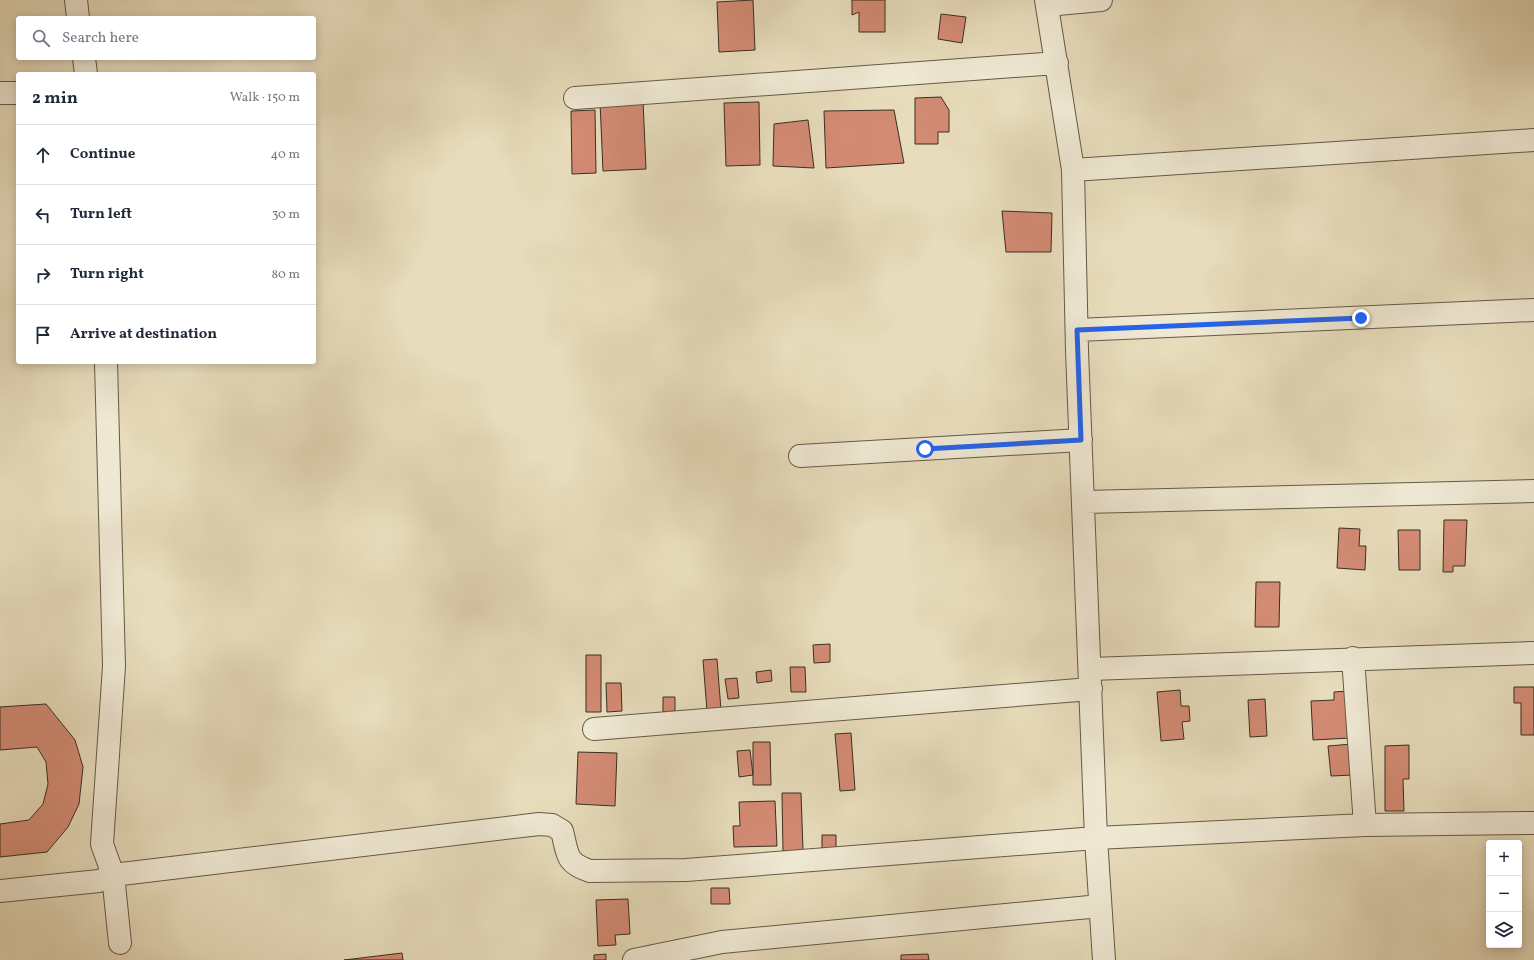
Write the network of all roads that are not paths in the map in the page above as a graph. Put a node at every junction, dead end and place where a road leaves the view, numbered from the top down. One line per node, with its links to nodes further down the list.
1 (76, 0): 4 (street)
2 (1101, 0): 3 (street)
3 (1047, 2): 6 (street)
4 (78, 16)
5 (84, 60): 7 (street)
6 (1057, 63): 10 (street); 12 (street)
7 (86, 72)
8 (0, 93): 9 (street)
9 (16, 93)
10 (575, 98)
11 (1534, 140): 12 (street)
12 (1073, 170): 14 (street)
13 (1534, 310): 14 (street)
14 (1077, 330): 16 (street)
15 (106, 364): 27 (street)
16 (1081, 440): 17 (street); 19 (street)
17 (800, 456)
18 (1534, 491): 19 (street)
19 (1084, 502): 22 (street)
20 (1534, 653): 21 (street)
21 (1353, 658): 22 (street); 25 (street)
22 (1091, 679): 23 (street); 26 (street)
23 (594, 729)
24 (1534, 823): 25 (street)
25 (1365, 825): 26 (street)
26 (1096, 838): 27 (street); 29 (street)
27 (113, 875): 28 (street); 30 (street)
28 (0, 891)
29 (1100, 906): 31 (street); 32 (street)
30 (120, 943)
31 (634, 960)
32 (1104, 960)

